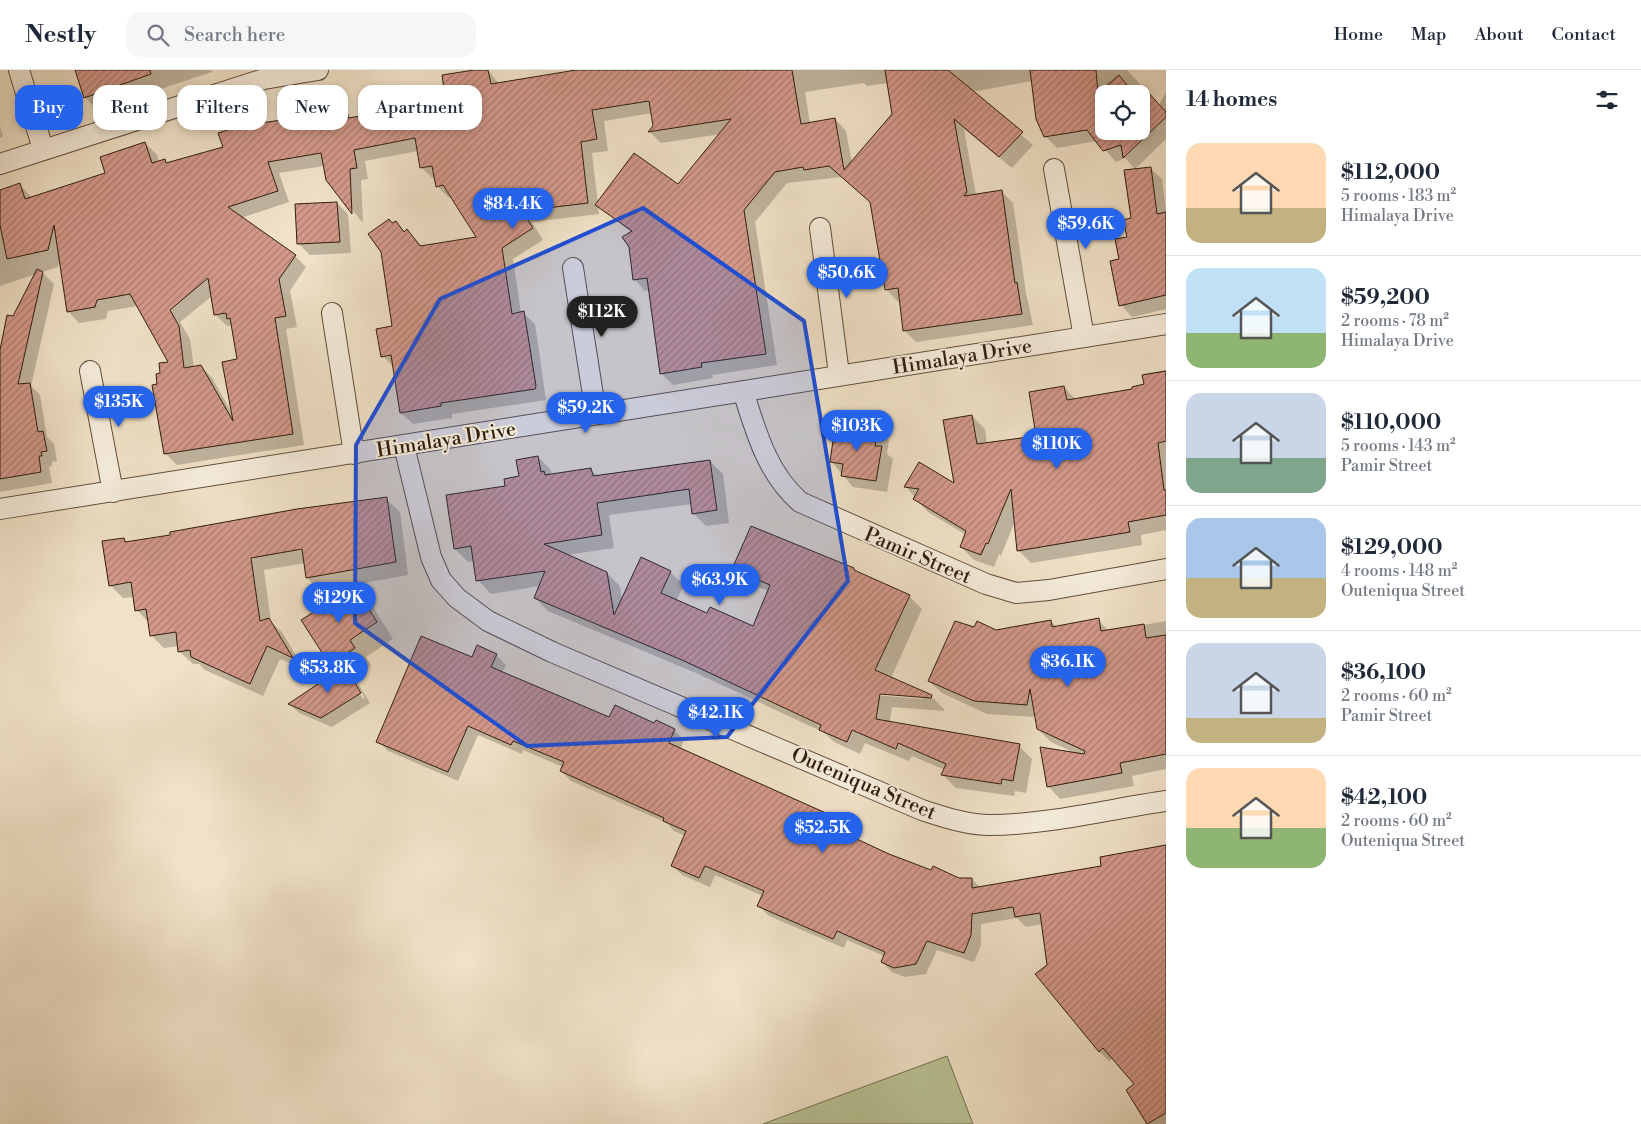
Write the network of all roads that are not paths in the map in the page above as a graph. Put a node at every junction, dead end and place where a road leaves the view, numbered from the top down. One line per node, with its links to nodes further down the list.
1 (19, 70): 4 (street)
2 (318, 70): 3 (street)
3 (263, 74): 4 (street)
4 (43, 149): 5 (street)
5 (0, 164)
6 (1054, 169): 11 (street)
7 (820, 228): 13 (street)
8 (573, 268): 15 (street)
9 (332, 313): 17 (street, Himalaya Drive)
10 (1166, 324): 11 (street, Himalaya Drive)
11 (1084, 337): 13 (street, Himalaya Drive)
12 (90, 371): 18 (street)
13 (839, 374): 14 (street, Himalaya Drive)
14 (743, 391): 15 (street, Himalaya Drive); 20 (street, Pamir Street)
15 (596, 414): 16 (street, Himalaya Drive)
16 (404, 446): 17 (street, Himalaya Drive); 21 (street, Outeniqua Street)
17 (354, 454): 18 (street, Himalaya Drive)
18 (113, 492): 19 (street, Himalaya Drive)
19 (0, 509)
20 (1166, 569)
21 (1166, 801)

